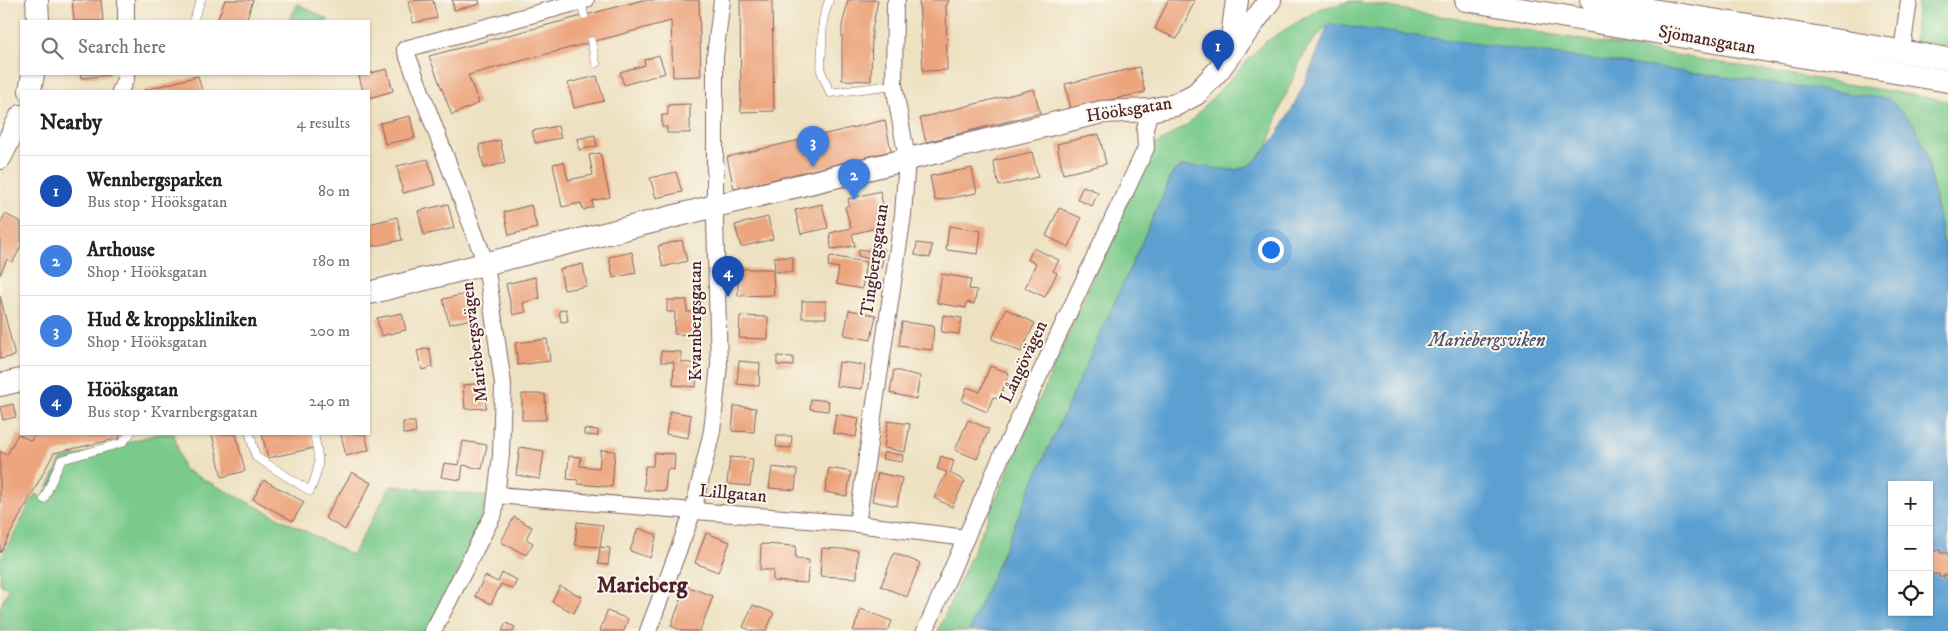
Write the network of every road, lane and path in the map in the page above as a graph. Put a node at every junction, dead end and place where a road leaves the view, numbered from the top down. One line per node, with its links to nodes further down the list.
1 (37, 0): 13 (street)
2 (126, 0): 14 (street)
3 (201, 0): 15 (lane)
4 (722, 0): 31 (street, Kvarnbergsgatan)
5 (829, 0): 24 (lane)
6 (897, 0): 24 (street, Tingbergsgatan)
7 (1237, 0): 18 (street, Hööksgatan)
8 (1270, 0): 18 (street, Hööksgatan)
9 (1466, 0): 23 (street, Sjömansgatan)
10 (1591, 0): 17 (street, Sjömansgatan)
11 (1908, 0): 17 (street)
12 (584, 5): 32 (street, Mariebergsvägen)
13 (38, 20)
14 (126, 20)
15 (193, 20)
16 (591, 41): 20 (lane)
17 (1902, 51): 19 (street, Sjömansgatan)
18 (1229, 54): 27 (street, Hööksgatan)
19 (1948, 59)
20 (596, 63)
21 (33, 75): 25 (street)
22 (126, 75): 26 (street)
23 (1948, 81)
24 (894, 85): 30 (street, Tingbergsgatan)
25 (30, 90)
26 (120, 90)
27 (1150, 110): 30 (street, Hööksgatan); 43 (street, Långövägen)
28 (20, 118): 29 (street)
29 (0, 158)
30 (907, 159): 31 (street, Hööksgatan); 42 (street, Tingbergsgatan)
31 (715, 206): 32 (street, Hööksgatan); 41 (street, Kvarnbergsgatan)
32 (486, 264): 33 (street, Hööksgatan); 39 (street, Mariebergsvägen)
33 (370, 293)
34 (20, 380): 35 (street)
35 (0, 385)
36 (129, 435): 40 (lane)
37 (250, 435): 38 (lane)
38 (314, 435)
39 (497, 495): 41 (street, Lillgatan); 44 (street, Mariebergsvägen)
40 (44, 498)
41 (693, 511): 42 (street, Lillgatan); 45 (street, Kvarnbergsgatan)
42 (858, 524): 43 (street, Lillgatan)
43 (966, 538): 46 (street, Långövägen)
44 (433, 631)
45 (648, 631)
46 (925, 631)

